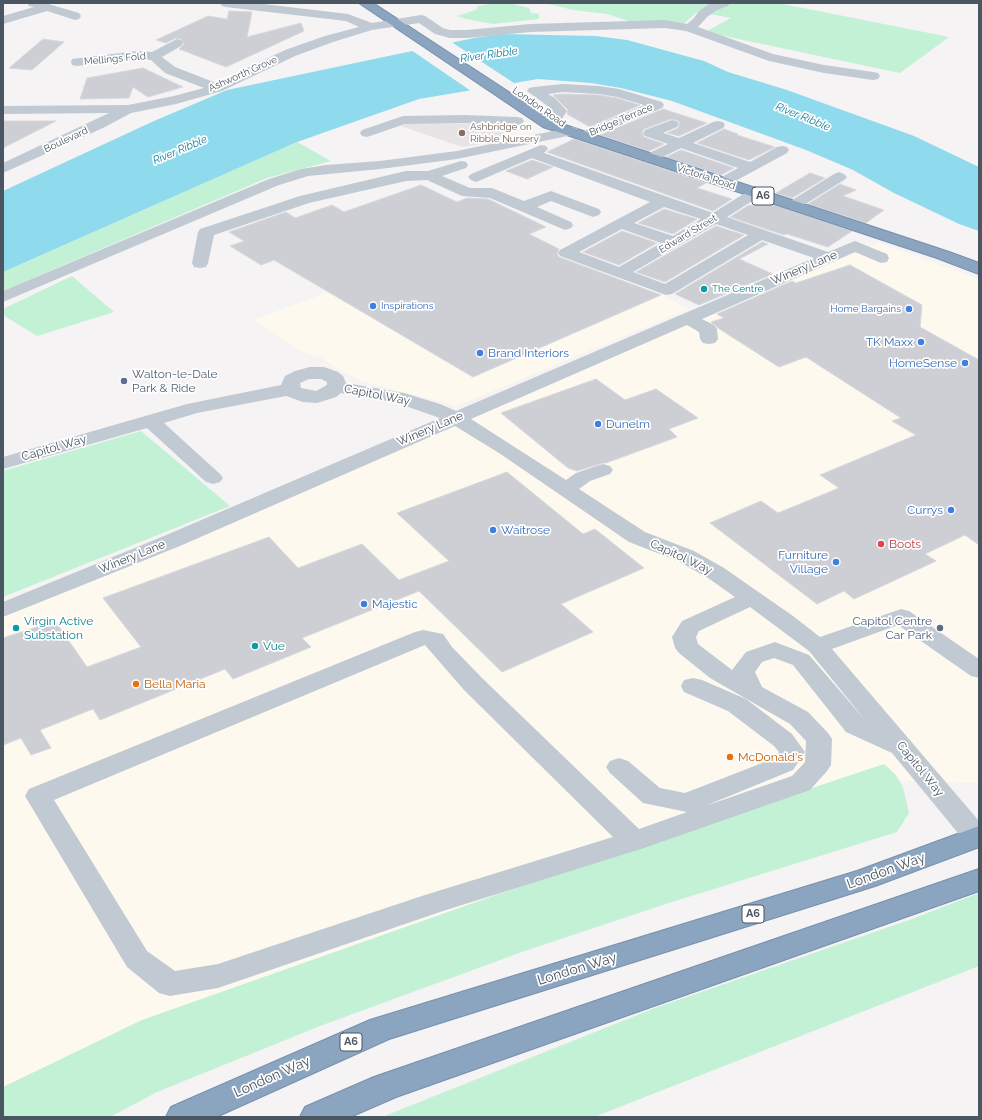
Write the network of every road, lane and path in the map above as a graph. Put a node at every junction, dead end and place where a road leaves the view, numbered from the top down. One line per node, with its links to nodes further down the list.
1 (34, 3): 6 (street)
2 (226, 3): 11 (street)
3 (365, 3): 10 (highway, A6)
4 (384, 3): 9 (highway, A6)
5 (724, 3): 12 (street)
6 (45, 8): 7 (street); 8 (street)
7 (76, 16)
8 (3, 20)
9 (408, 20): 10 (street, Ashworth Grove); 12 (street, Ashworth Grove); 25 (highway, London Road / A6)
10 (395, 22): 11 (street, Ashworth Grove); 24 (highway, London Road / A6)
11 (371, 27): 17 (street, Ashworth Grove)
12 (689, 28): 16 (street, Ashworth Grove)
13 (177, 43): 14 (street)
14 (154, 56): 15 (street, Mellings Fold); 17 (street, Mellings Fold)
15 (77, 62)
16 (874, 76)
17 (216, 88): 22 (street, Ashworth Grove)
18 (632, 96): 21 (street); 25 (street); 30 (street, Bridge Terrace)
19 (561, 100): 20 (street)
20 (597, 104)
21 (612, 104)
22 (128, 109): 23 (street, Ashworth Grove); 39 (street, Boulevard)
23 (3, 110)
24 (536, 117): 26 (street); 30 (highway, London Road / A6)
25 (556, 117): 30 (highway, London Road / A6)
26 (517, 121): 29 (street); 31 (street)
27 (672, 124): 32 (street)
28 (718, 125): 32 (street)
29 (368, 133)
30 (578, 133): 31 (street, Bridge Terrace); 35 (highway, Victoria Road / A6)
31 (518, 143): 34 (street, Bridge Terrace)
32 (681, 143): 35 (street); 37 (street)
33 (782, 150): 37 (street)
34 (457, 155): 36 (street); 59 (street, Bridge Terrace)
35 (650, 158): 43 (highway, Victoria Road / A6)
36 (474, 160): 38 (street); 40 (street)
37 (751, 167): 43 (street)
38 (496, 168): 41 (street); 45 (street)
39 (3, 169)
40 (429, 175): 47 (street); 56 (street)
41 (476, 177)
42 (839, 177): 46 (street)
43 (723, 182): 44 (highway, Victoria Road / A6)
44 (755, 193): 46 (highway, Victoria Road / A6); 49 (street, Edward Street)
45 (663, 201): 49 (street); 50 (street)
46 (794, 205): 57 (highway, Victoria Road / A6)
47 (524, 207): 48 (street); 51 (street)
48 (593, 212)
49 (715, 218): 52 (street); 53 (street, Edward Street)
50 (622, 224): 53 (street); 58 (street)
51 (565, 225)
52 (761, 234): 54 (street); 58 (street)
53 (675, 242): 58 (street, Edward Street)
54 (828, 257): 55 (street, Winery Lane); 60 (street, Winery Lane)
55 (881, 258)
56 (200, 263)
57 (979, 268)
58 (620, 273)
59 (3, 297)
60 (687, 318): 61 (street); 62 (street, Winery Lane)
61 (710, 339)
62 (456, 418): 63 (street, Capitol Way); 67 (street, Capitol Way); 69 (street, Winery Lane)
63 (150, 420): 64 (street, Capitol Way); 66 (street)
64 (3, 463)
65 (603, 470): 67 (street)
66 (213, 478)
67 (566, 489): 68 (street, Capitol Way)
68 (751, 598): 70 (street, Capitol Way); 73 (street)
69 (3, 610)
70 (818, 646): 71 (street); 74 (street, Capitol Way)
71 (979, 670)
72 (693, 686): 75 (street)
73 (753, 692): 74 (street); 77 (street)
74 (903, 747): 76 (street, Capitol Way)
75 (619, 767)
76 (978, 838): 79 (highway, London Way / A6)
77 (634, 841): 77 (street)
78 (979, 880): 80 (highway)
79 (182, 1117)
80 (316, 1117)

